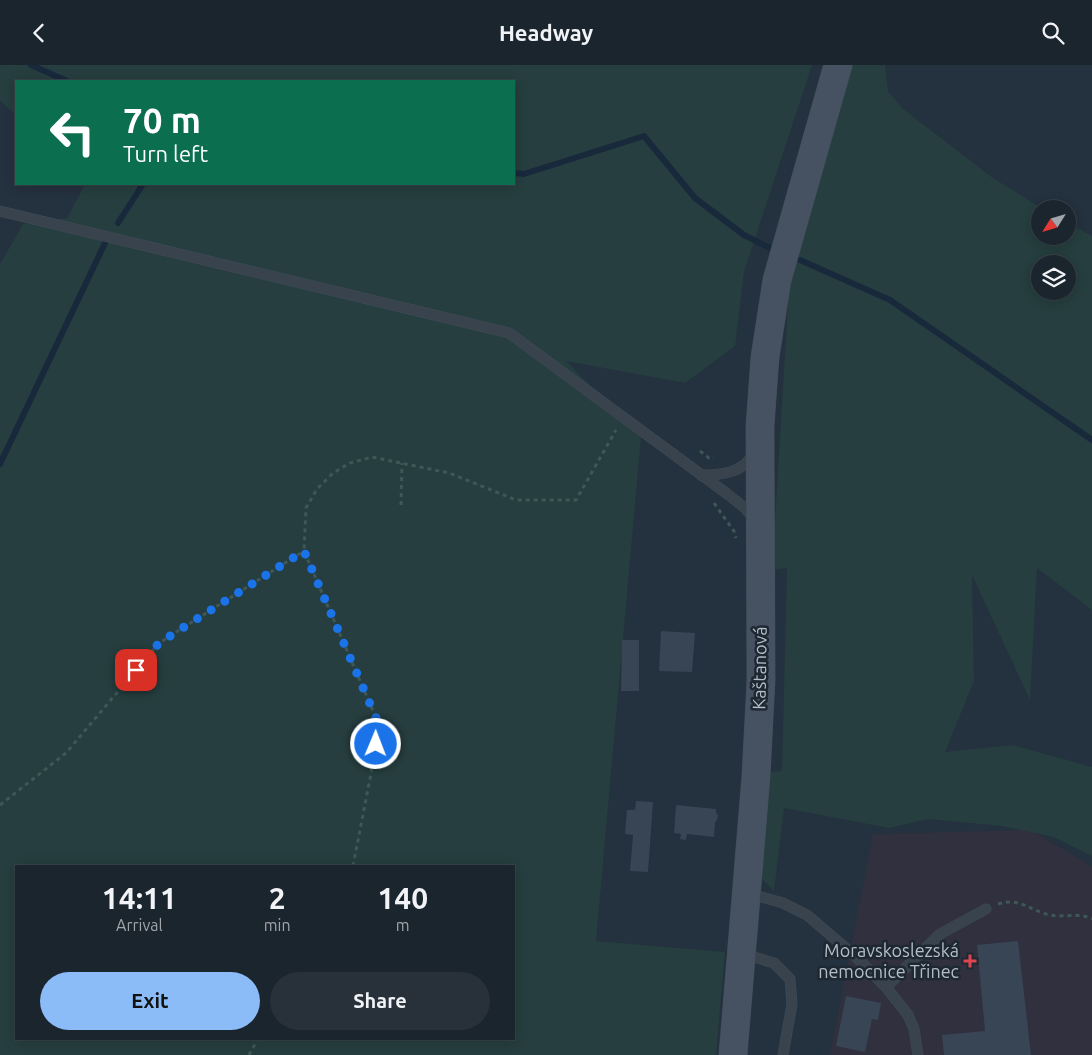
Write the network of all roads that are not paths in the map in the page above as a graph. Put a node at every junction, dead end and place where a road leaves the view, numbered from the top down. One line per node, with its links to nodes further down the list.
1 (838, 65): 3 (street, Kaštanová)
2 (0, 211): 4 (lane)
3 (760, 445): 4 (lane); 5 (street, Kaštanová)
4 (700, 475): 5 (lane)
5 (761, 535): 6 (street, Kaštanová)
6 (746, 893): 8 (street, Kaštanová); 9 (lane)
7 (986, 909): 9 (lane)
8 (740, 953): 10 (street, Kaštanová); 11 (lane)
9 (886, 987): 12 (lane)
10 (734, 1055)
11 (783, 1055)
12 (918, 1055)

